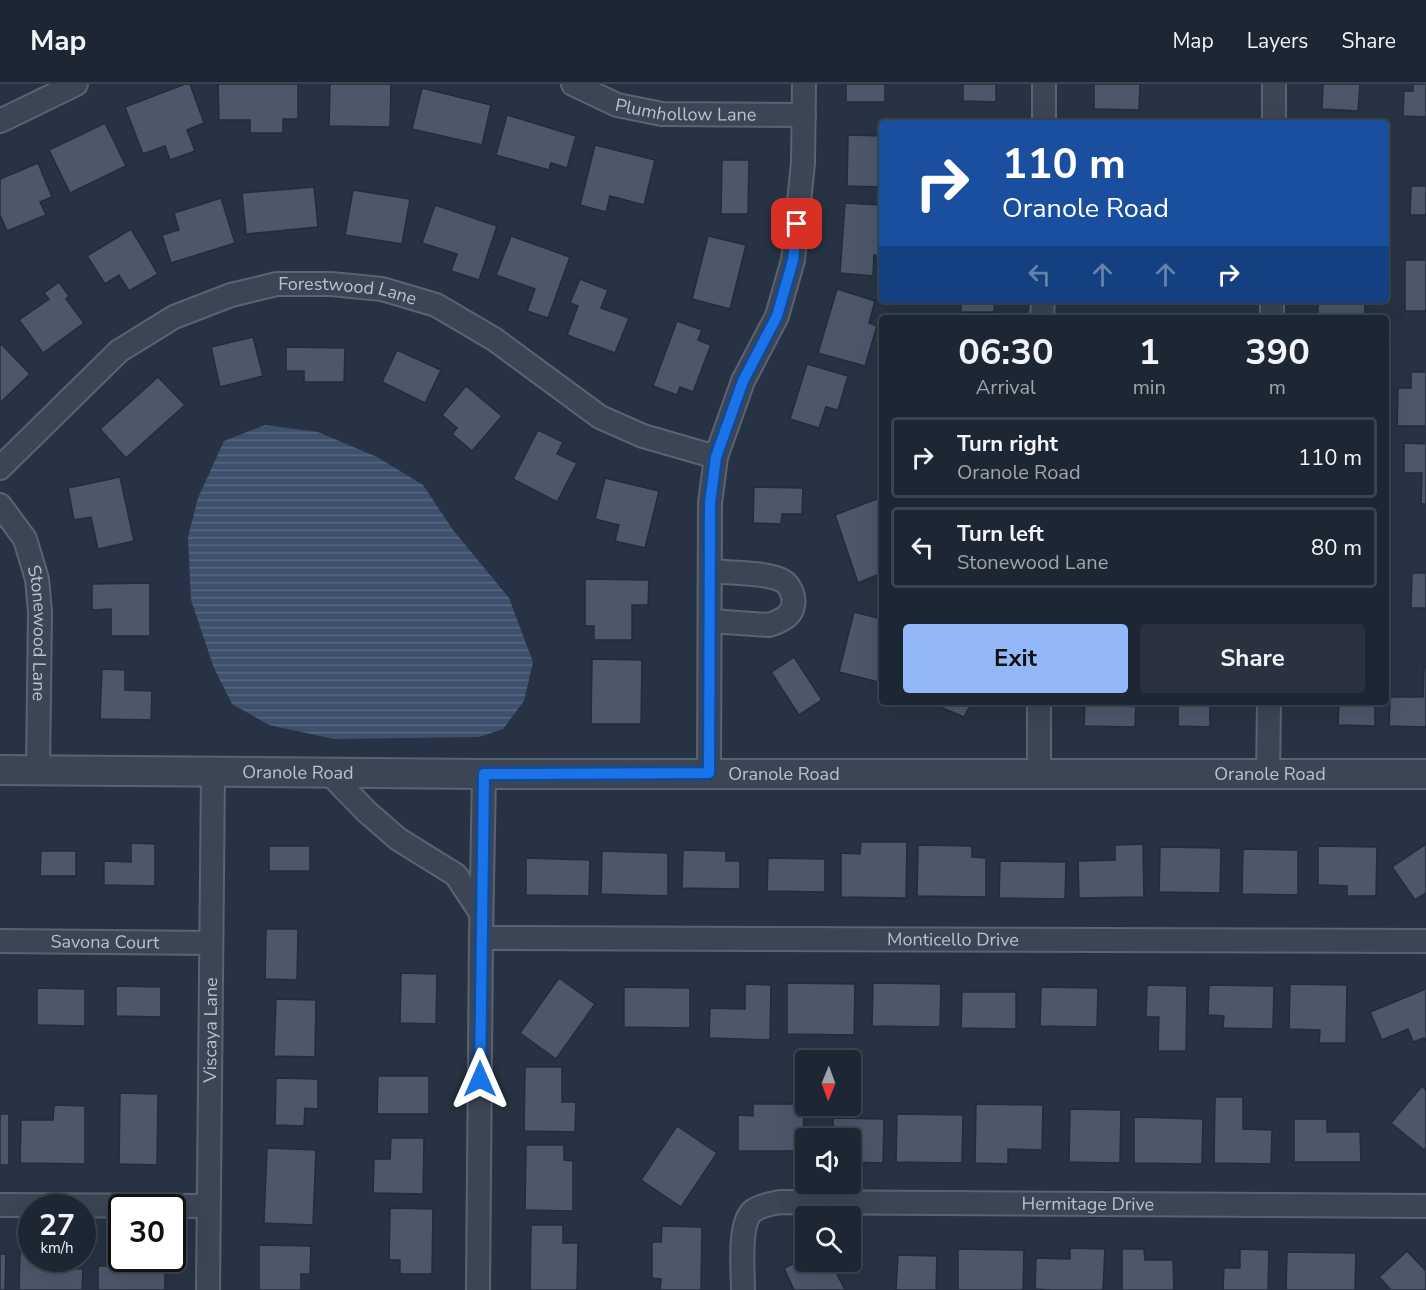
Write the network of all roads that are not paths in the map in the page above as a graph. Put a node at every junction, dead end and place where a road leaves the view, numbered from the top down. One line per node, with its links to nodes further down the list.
1 (76, 84): 9 (street)
2 (573, 84): 6 (street, Plumhollow Lane)
3 (804, 84): 6 (street)
4 (1044, 84): 7 (street)
5 (1274, 84): 8 (street)
6 (804, 115): 10 (street)
7 (1044, 120)
8 (1274, 120)
9 (0, 121)
10 (716, 457): 11 (street, Forestwood Lane); 13 (street)
11 (0, 468)
12 (0, 505): 18 (street, Stonewood Lane)
13 (710, 571): 14 (street); 14 (street)
14 (710, 621): 21 (street)
15 (1039, 705): 23 (street)
16 (1269, 705): 25 (street)
17 (0, 770): 18 (street, Oranole Road)
18 (38, 770): 19 (street, Oranole Road)
19 (213, 772): 20 (street, Oranole Road); 30 (street, Viscaya Lane)
20 (329, 773): 22 (street, Oranole Road); 26 (street)
21 (709, 773): 22 (street, Oranole Road); 23 (street, Oranole Road)
22 (484, 774): 26 (street)
23 (1039, 774): 25 (street, Oranole Road)
24 (1426, 774): 25 (street, Oranole Road)
25 (1268, 775)
26 (481, 913): 27 (street)
27 (481, 938): 29 (street, Monticello Drive); 35 (street)
28 (0, 941): 30 (street, Savona Court)
29 (1426, 941)
30 (211, 943): 32 (street, Viscaya Lane)
31 (0, 1205): 32 (street)
32 (208, 1206): 34 (street, Viscaya Lane)
33 (1426, 1206): 36 (street, Hermitage Drive)
34 (208, 1290)
35 (478, 1290)
36 (743, 1290)

